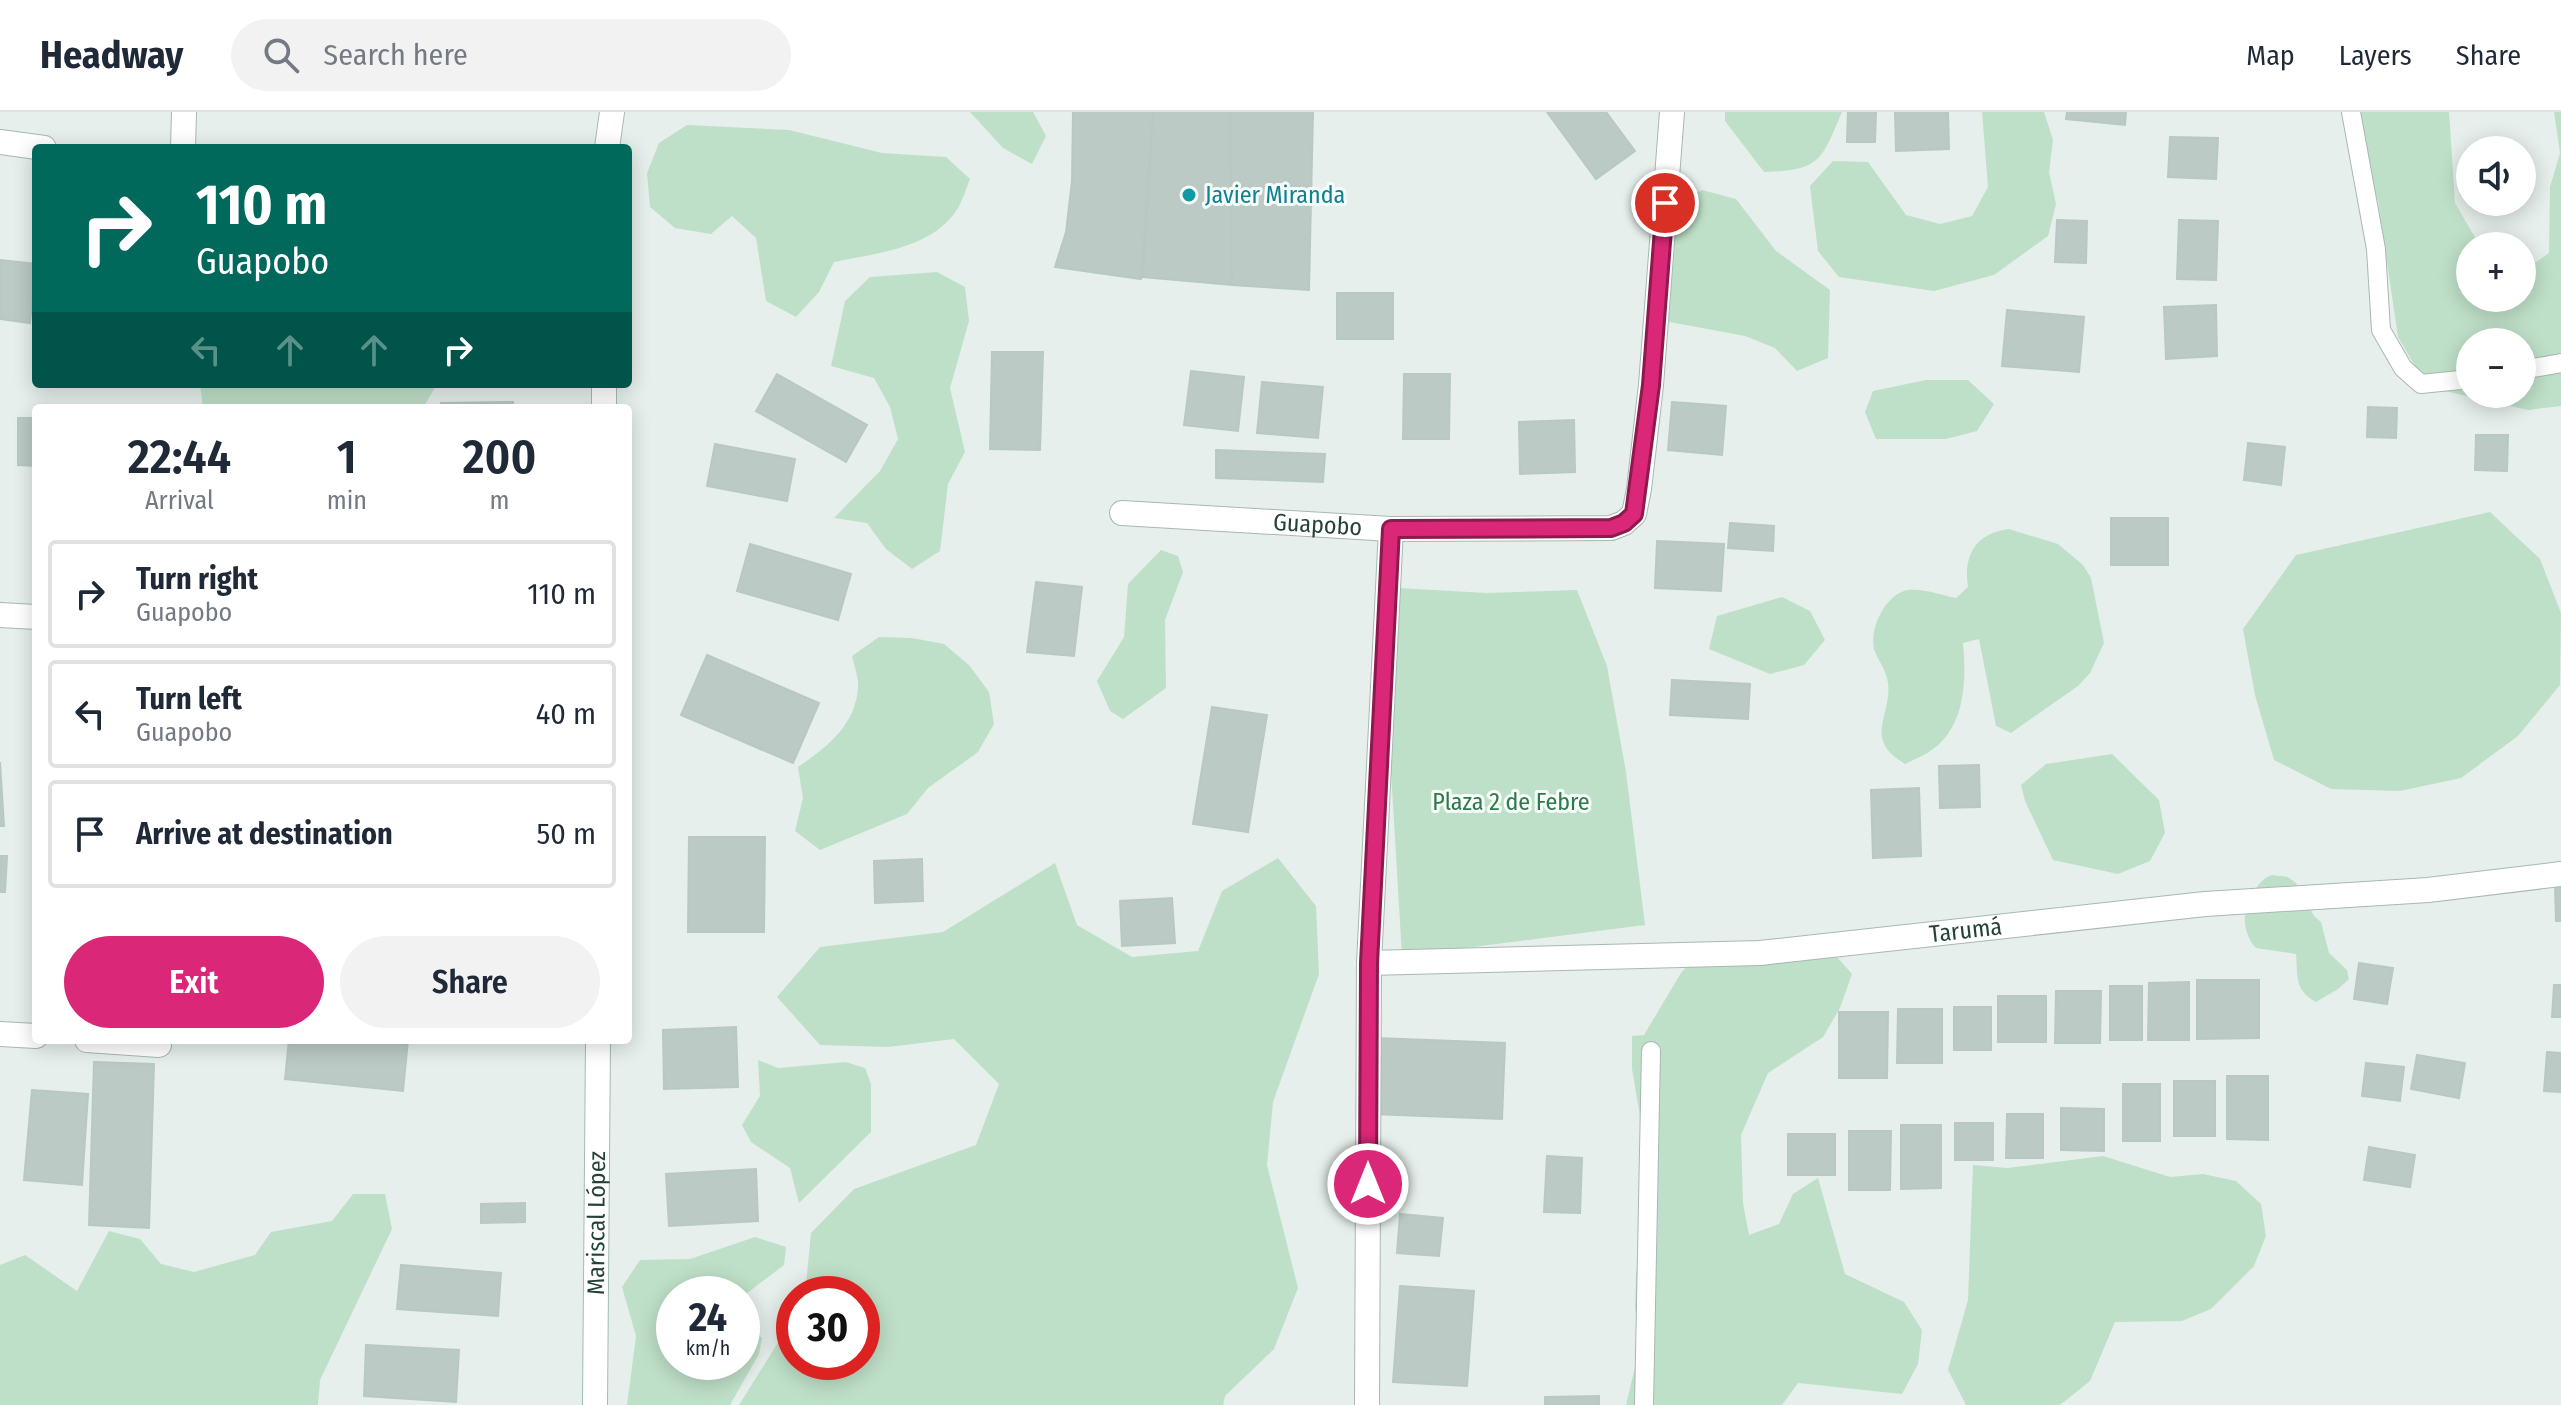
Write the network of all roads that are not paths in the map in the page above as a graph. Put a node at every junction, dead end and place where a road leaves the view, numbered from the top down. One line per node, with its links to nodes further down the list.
1 (184, 112): 6 (street)
2 (612, 112): 7 (street)
3 (1672, 112): 13 (street, Guapobo)
4 (2351, 112): 11 (lane)
5 (0, 142): 8 (street)
6 (183, 144)
7 (608, 144)
8 (32, 146)
9 (2561, 363): 10 (lane)
10 (2536, 367)
11 (2456, 380)
12 (1122, 513): 13 (street, Guapobo)
13 (1391, 529): 17 (street)
14 (0, 615): 15 (street)
15 (32, 617)
16 (2561, 874): 17 (street, Tarumá)
17 (1369, 963): 25 (street)
18 (0, 1034): 19 (street)
19 (32, 1036)
20 (145, 1044): 22 (street)
21 (598, 1044): 24 (street, Mariscal López)
22 (159, 1045)
23 (1651, 1051): 26 (lane)
24 (595, 1405)
25 (1367, 1405)
26 (1644, 1405)

